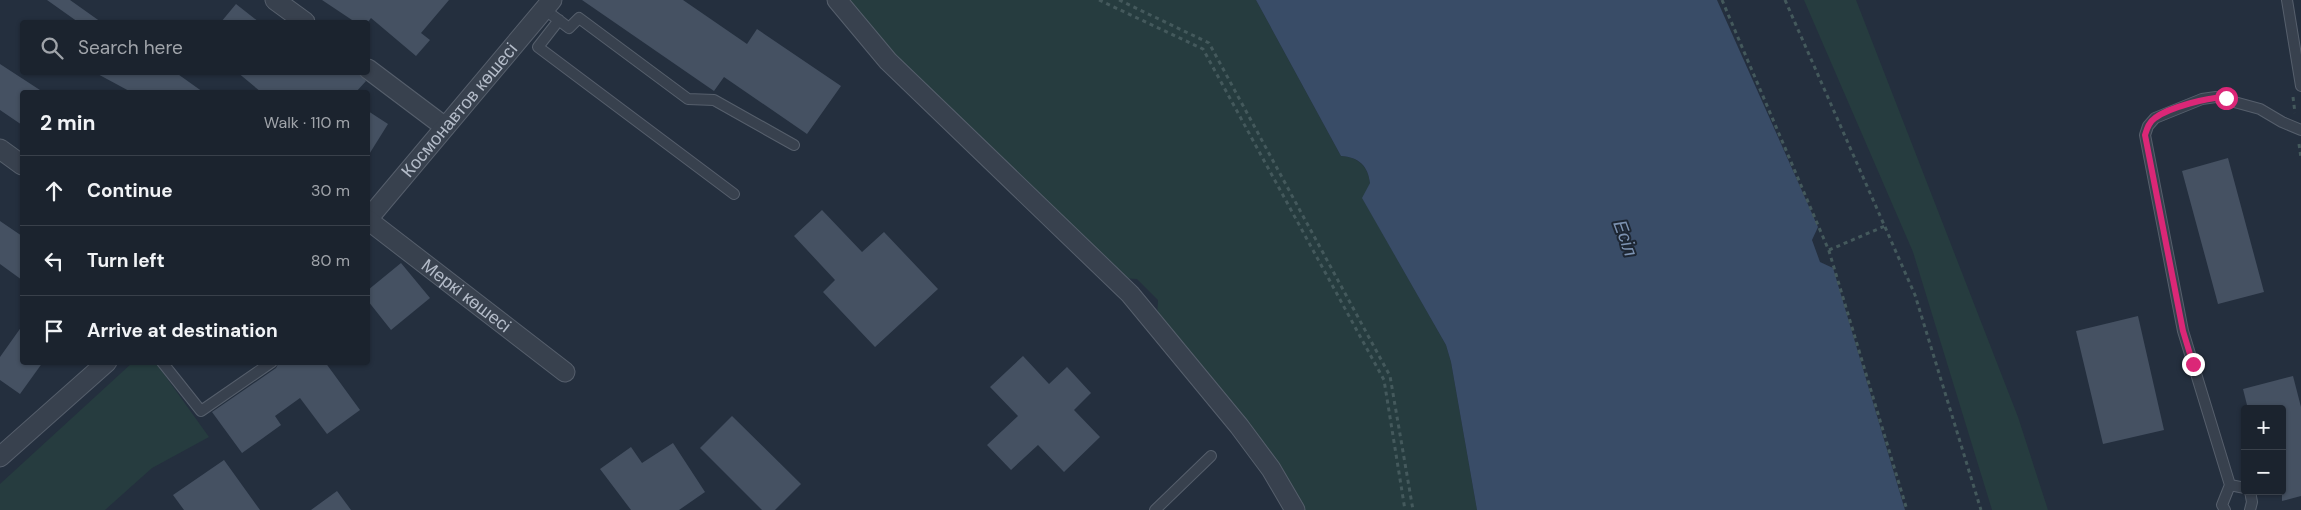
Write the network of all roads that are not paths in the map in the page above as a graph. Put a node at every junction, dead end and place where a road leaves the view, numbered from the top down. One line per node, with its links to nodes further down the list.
1 (275, 0): 5 (street)
2 (837, 0): 26 (street)
3 (2287, 0): 7 (lane)
4 (552, 10): 8 (street, Космонавтов көшесі); 10 (lane); 13 (lane)
5 (302, 20)
6 (370, 71): 8 (street)
7 (2301, 86)
8 (445, 127): 14 (street, Космонавтов көшесі)
9 (2301, 130): 22 (lane)
10 (794, 145)
11 (0, 149): 12 (street)
12 (20, 164)
13 (734, 194)
14 (370, 218)
15 (370, 222): 19 (street, Меркі көшесі)
16 (104, 365): 21 (street)
17 (164, 365): 18 (lane)
18 (268, 365)
19 (565, 372)
20 (1212, 456): 25 (lane)
21 (0, 457)
22 (2230, 485): 23 (lane); 27 (lane)
23 (2241, 487)
24 (2251, 495): 28 (lane)
25 (1155, 510)
26 (1295, 510)
27 (2225, 510)
28 (2250, 510)

